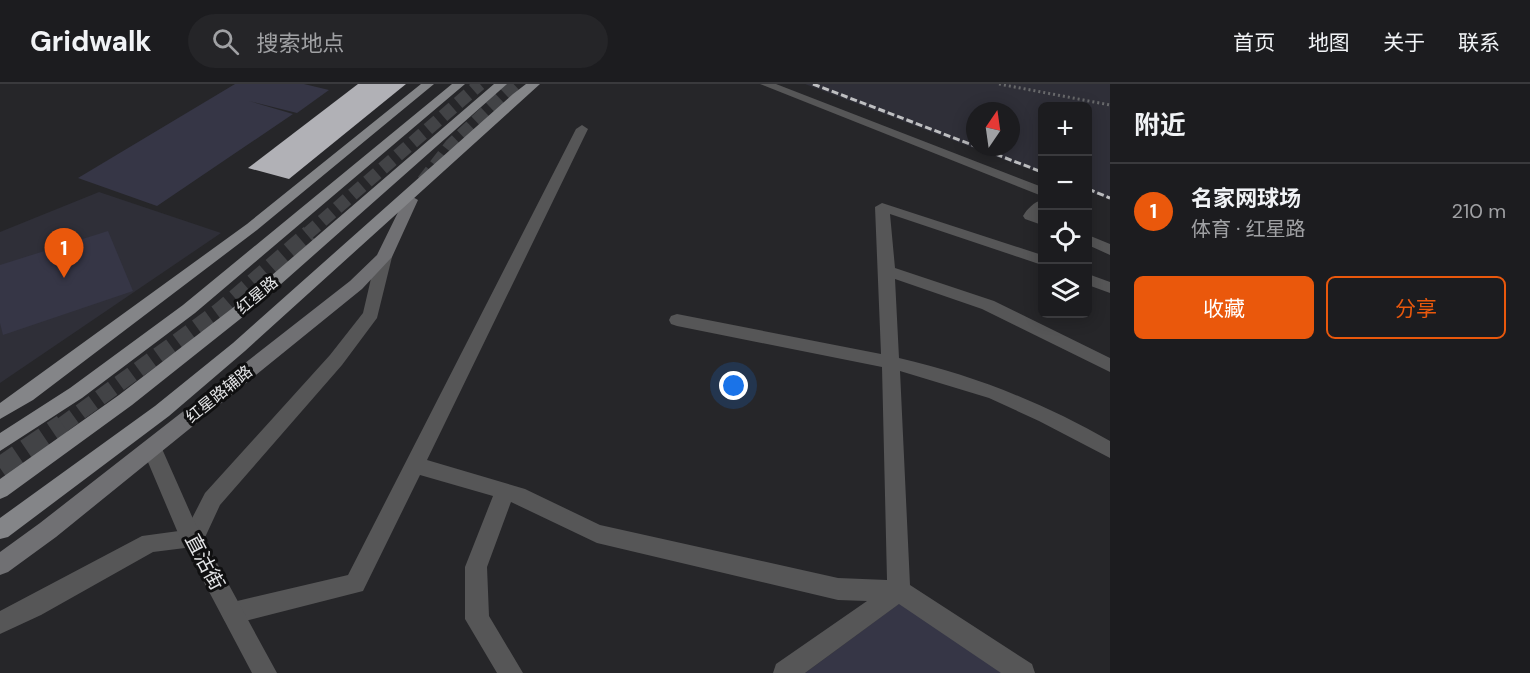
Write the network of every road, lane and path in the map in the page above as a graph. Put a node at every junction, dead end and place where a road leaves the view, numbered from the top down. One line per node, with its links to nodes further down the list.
1 (428, 84): 25 (main road)
2 (459, 84): 26 (main road, 红星路)
3 (501, 84): 30 (main road, 红星路)
4 (534, 84): 32 (main road)
5 (766, 84): 11 (street)
6 (999, 84): 8 (path)
7 (1042, 84): 8 (path)
8 (1042, 92): 9 (path)
9 (1110, 105)
10 (582, 129): 29 (street)
11 (1038, 190)
12 (411, 200): 17 (main road, 红星路辅路)
13 (1038, 208): 14 (street)
14 (1038, 219)
15 (1092, 242): 16 (street)
16 (1110, 250)
17 (384, 257): 27 (main road, 红星路辅路); 33 (street)
18 (1038, 259): 19 (street)
19 (887, 271): 23 (street); 24 (street)
20 (1092, 281): 21 (street)
21 (1110, 288)
22 (678, 320): 23 (street)
23 (891, 364): 28 (street); 35 (street)
24 (1110, 366)
25 (0, 412)
26 (0, 443)
27 (152, 448): 33 (street, 直沽街); 34 (main road, 红星路辅路)
28 (1110, 450)
29 (414, 465): 31 (street); 36 (street)
30 (0, 490)
31 (505, 491): 35 (street); 39 (street)
32 (0, 530)
33 (193, 539): 36 (street, 直沽街); 37 (street)
34 (0, 565)
35 (899, 591): 40 (street); 41 (street)
36 (233, 613): 38 (street, 直沽街)
37 (0, 622)
38 (265, 673)
39 (511, 673)
40 (785, 673)
41 (1023, 673)

